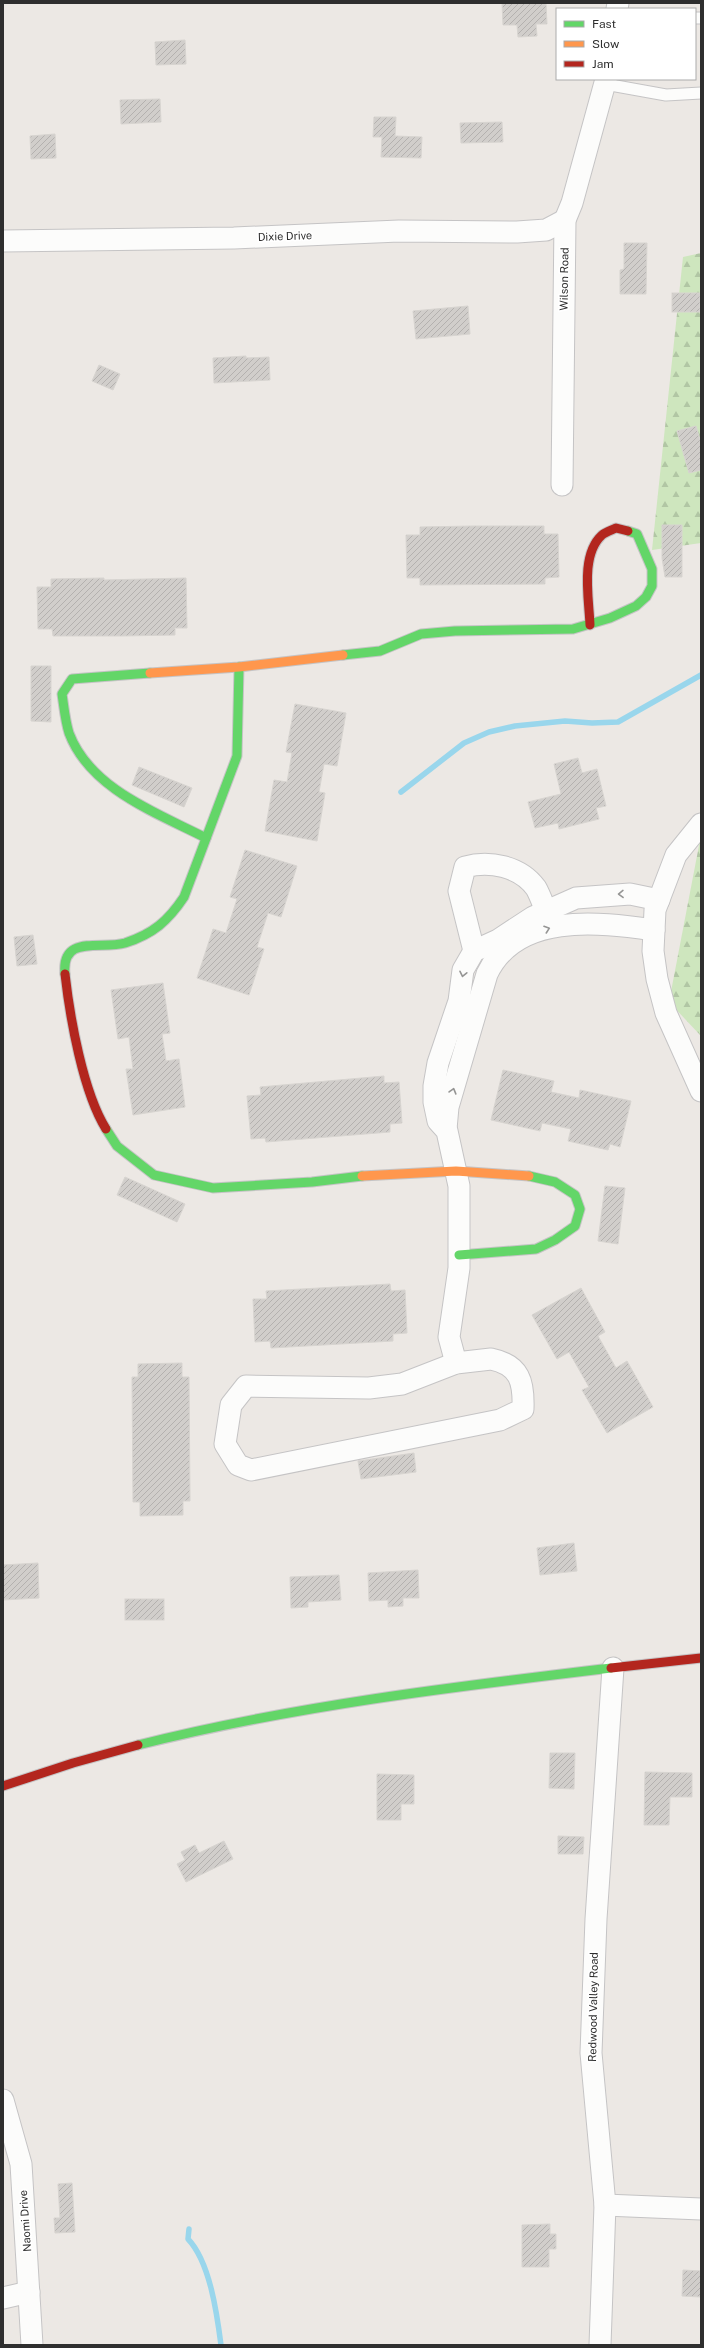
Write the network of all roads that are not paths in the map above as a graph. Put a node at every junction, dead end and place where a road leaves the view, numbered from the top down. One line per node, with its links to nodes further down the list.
1 (605, 81): 2 (lane); 3 (street, Wilson Road)
2 (701, 93)
3 (565, 220): 4 (street, Dixie Drive); 5 (street, Wilson Road)
4 (3, 241)
5 (562, 486)
6 (590, 625): 6 (main road); 7 (main road)
7 (239, 666): 9 (main road); 9 (main road)
8 (701, 824): 10 (street)
9 (206, 838): 16 (main road)
10 (659, 900): 11 (street, one-way to 11); 12 (street)
11 (546, 911): 13 (street); 13 (street)
12 (654, 930): 14 (street); 15 (street, one-way to 12)
13 (474, 951): 15 (street, one-way to 15)
14 (701, 1091)
15 (446, 1129): 16 (street)
16 (456, 1170): 17 (street); 17 (main road)
17 (460, 1255): 18 (street)
18 (456, 1363): 18 (street)
19 (701, 1658): 20 (main road)
20 (613, 1668): 21 (main road); 23 (street, Redwood Valley Road)
21 (3, 1786)
22 (3, 2100): 25 (street, Naomi Drive)
23 (606, 2205): 24 (street); 28 (street, Redwood Valley Road)
24 (701, 2209)
25 (29, 2292): 26 (street); 27 (street, Naomi Drive)
26 (3, 2298)
27 (32, 2345)
28 (600, 2345)

